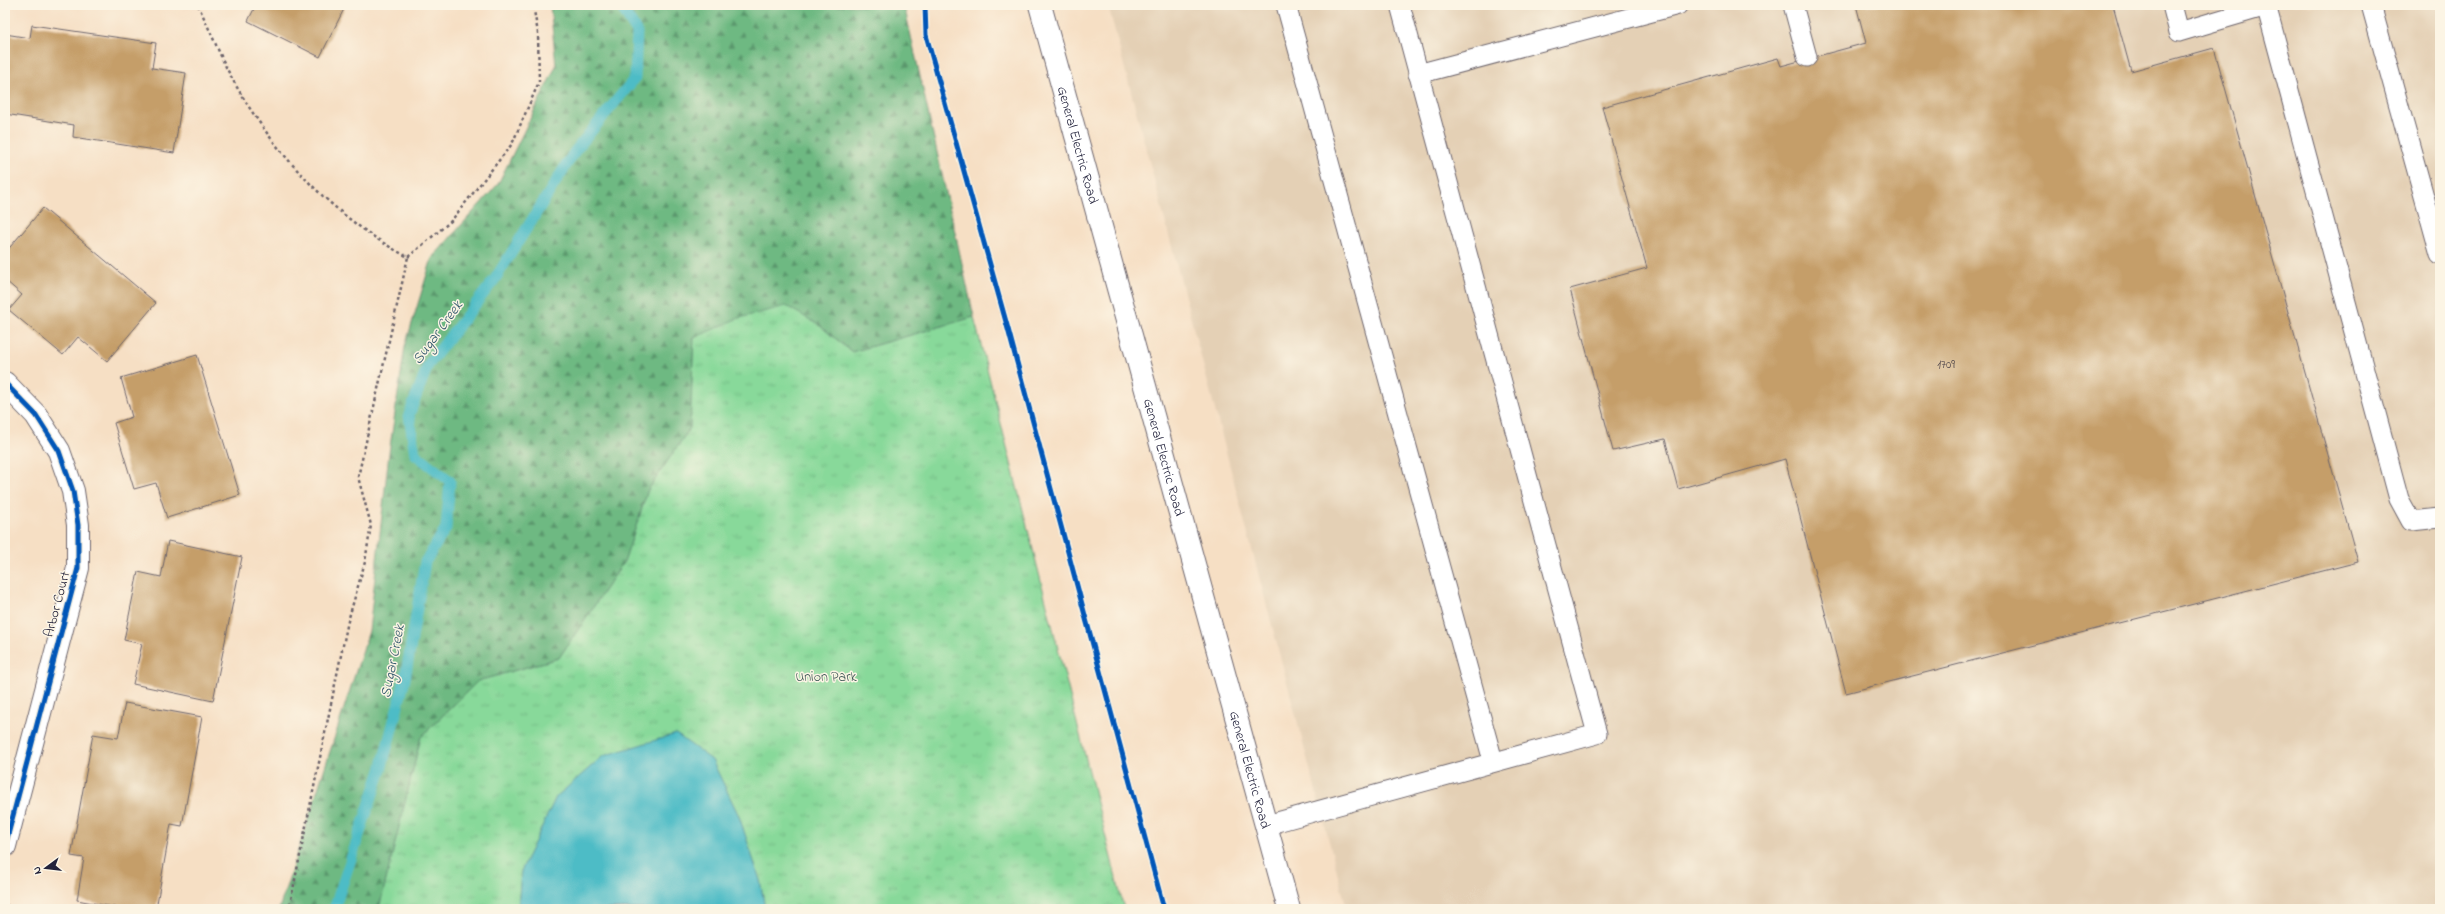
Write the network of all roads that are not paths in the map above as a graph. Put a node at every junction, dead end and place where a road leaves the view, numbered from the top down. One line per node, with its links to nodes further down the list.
1 (1040, 5): 15 (main road, General Electric Road)
2 (1286, 5): 14 (lane)
3 (1400, 5): 10 (lane)
4 (1678, 5): 10 (lane)
5 (1794, 5): 9 (lane)
6 (2172, 5): 8 (lane)
7 (2371, 5): 11 (lane)
8 (2266, 6): 13 (lane)
9 (1807, 57)
10 (1418, 74): 14 (lane)
11 (2440, 254)
12 (5, 383): 16 (main road, Arbor Court)
13 (2440, 518)
14 (1493, 761): 15 (lane)
15 (1266, 825): 17 (main road, General Electric Road)
16 (5, 846)
17 (1289, 909)

